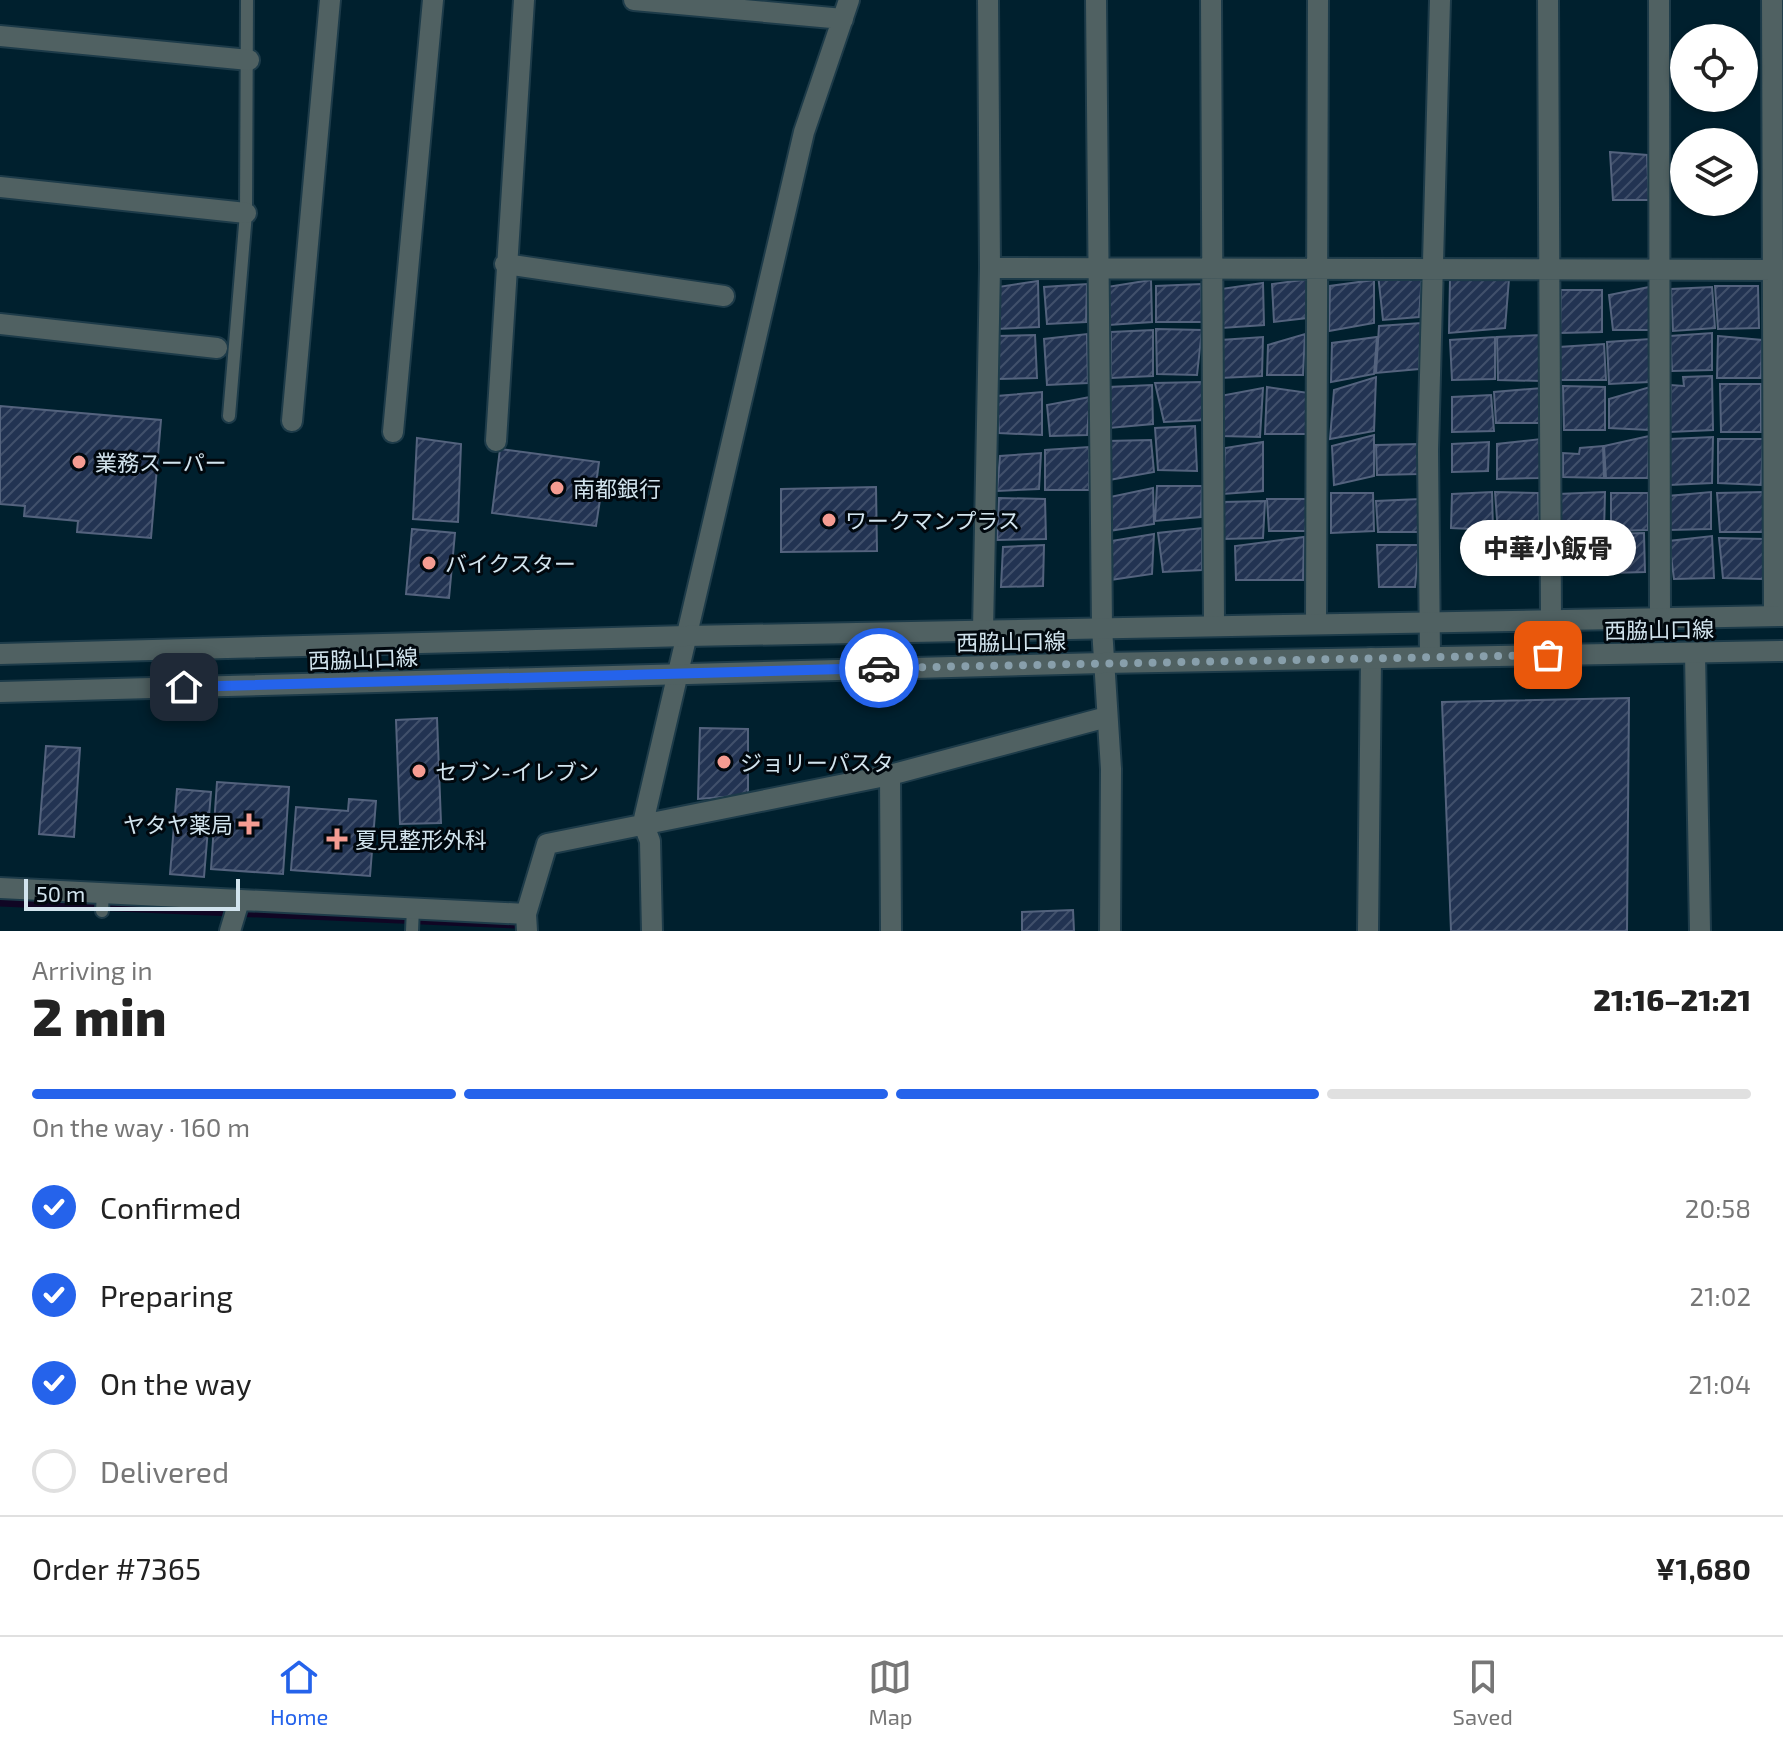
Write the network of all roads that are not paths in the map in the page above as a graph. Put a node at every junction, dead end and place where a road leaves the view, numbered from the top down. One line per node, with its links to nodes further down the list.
1 (247, 0): 16 (lane)
2 (330, 0): 32 (street)
3 (433, 0): 33 (street)
4 (524, 0): 19 (street)
5 (634, 0): 14 (street)
6 (988, 0): 22 (street)
7 (1096, 0): 20 (street)
8 (1211, 0): 21 (street)
9 (1318, 0): 23 (street)
10 (1440, 0): 24 (street)
11 (1548, 0): 25 (street)
12 (1659, 0): 26 (street)
13 (1772, 0): 27 (street)
14 (846, 9): 43 (street)
15 (0, 36): 16 (street)
16 (249, 60): 18 (lane)
17 (0, 187): 18 (street)
18 (246, 213): 31 (lane)
19 (505, 264): 28 (street); 34 (street)
20 (1098, 267): 21 (street); 22 (street); 41 (street)
21 (1212, 267): 23 (street); 40 (street)
22 (990, 268): 42 (street)
23 (1317, 269): 24 (street); 39 (street)
24 (1432, 270): 25 (street); 38 (street)
25 (1550, 270): 26 (street); 37 (street)
26 (1659, 270): 27 (street); 36 (street)
27 (1778, 270): 35 (street)
28 (724, 296)
29 (0, 324): 30 (street)
30 (217, 348)
31 (229, 416)
32 (292, 421)
33 (393, 432)
34 (496, 441)
35 (1779, 616): 36 (street, 西脇山口線)
36 (1660, 618): 37 (street, 西脇山口線)
37 (1551, 620): 38 (street, 西脇山口線)
38 (1429, 622): 39 (street, 西脇山口線); 47 (street)
39 (1316, 624): 40 (street, 西脇山口線)
40 (1214, 626): 41 (street, 西脇山口線)
41 (1102, 628): 42 (street, 西脇山口線); 49 (street)
42 (983, 631): 43 (street, 西脇山口線)
43 (687, 636): 46 (street, 西脇山口線); 50 (street)
44 (1783, 651): 45 (street, 西脇山口線)
45 (1695, 653): 47 (street, 西脇山口線); 63 (street)
46 (0, 654)
47 (1430, 657): 48 (street, 西脇山口線)
48 (1371, 658): 49 (street, 西脇山口線); 62 (street)
49 (1103, 663): 50 (street, 西脇山口線); 52 (street)
50 (675, 674): 51 (street, 西脇山口線); 54 (street)
51 (0, 692)
52 (1107, 717): 53 (street); 61 (street)
53 (890, 775): 54 (street); 60 (street)
54 (643, 823): 58 (street); 59 (street)
55 (0, 888): 56 (street)
56 (234, 916): 57 (street)
57 (412, 921): 58 (street)
58 (526, 922)
59 (652, 931)
60 (891, 931)
61 (1110, 931)
62 (1368, 931)
63 (1700, 931)

